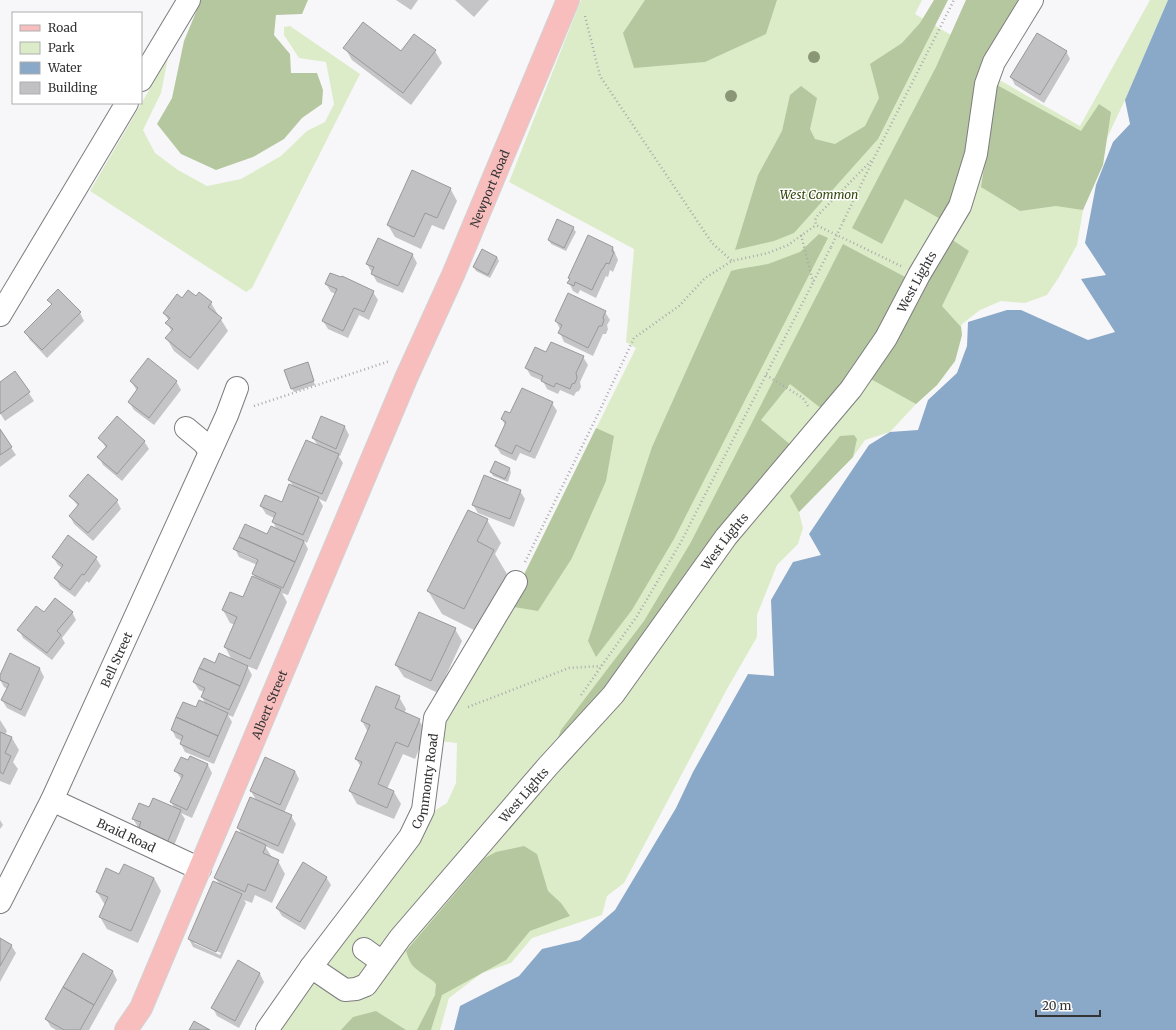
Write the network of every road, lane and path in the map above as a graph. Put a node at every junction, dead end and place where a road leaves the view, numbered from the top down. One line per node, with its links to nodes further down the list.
1 (189, 0): 5 (street)
2 (954, 0): 7 (path)
3 (1032, 0): 11 (street, West Lights)
4 (576, 6): 10 (path); 14 (main road, Newport Road)
5 (142, 78)
6 (126, 104): 13 (street)
7 (874, 158): 8 (path); 12 (path, bridge)
8 (816, 225): 9 (path); 11 (path)
9 (801, 235): 10 (path); 12 (path)
10 (732, 261): 22 (path)
11 (919, 275): 30 (street, West Lights)
12 (813, 282): 15 (path)
13 (0, 315)
14 (418, 352): 16 (main road, Newport Road); 19 (path)
15 (766, 375): 18 (path); 23 (path)
16 (407, 376): 27 (main road, Albert Street)
17 (237, 388): 19 (street, Bell Street)
18 (803, 398)
19 (227, 415): 21 (street, Bell Street)
20 (186, 428): 21 (street)
21 (210, 452): 26 (street, Bell Street)
22 (516, 582): 25 (street, Commonty Road)
23 (637, 616)
24 (601, 666): 25 (path)
25 (435, 718): 31 (street, Commonty Road)
26 (52, 800): 27 (street, Braid Road); 28 (street, Bell Street)
27 (200, 869): 32 (main road, Albert Street)
28 (0, 902)
29 (364, 949): 30 (street)
30 (382, 962): 31 (street, West Lights)
31 (316, 970): 33 (street, Commonty Road)
32 (126, 1030)
33 (267, 1030)

